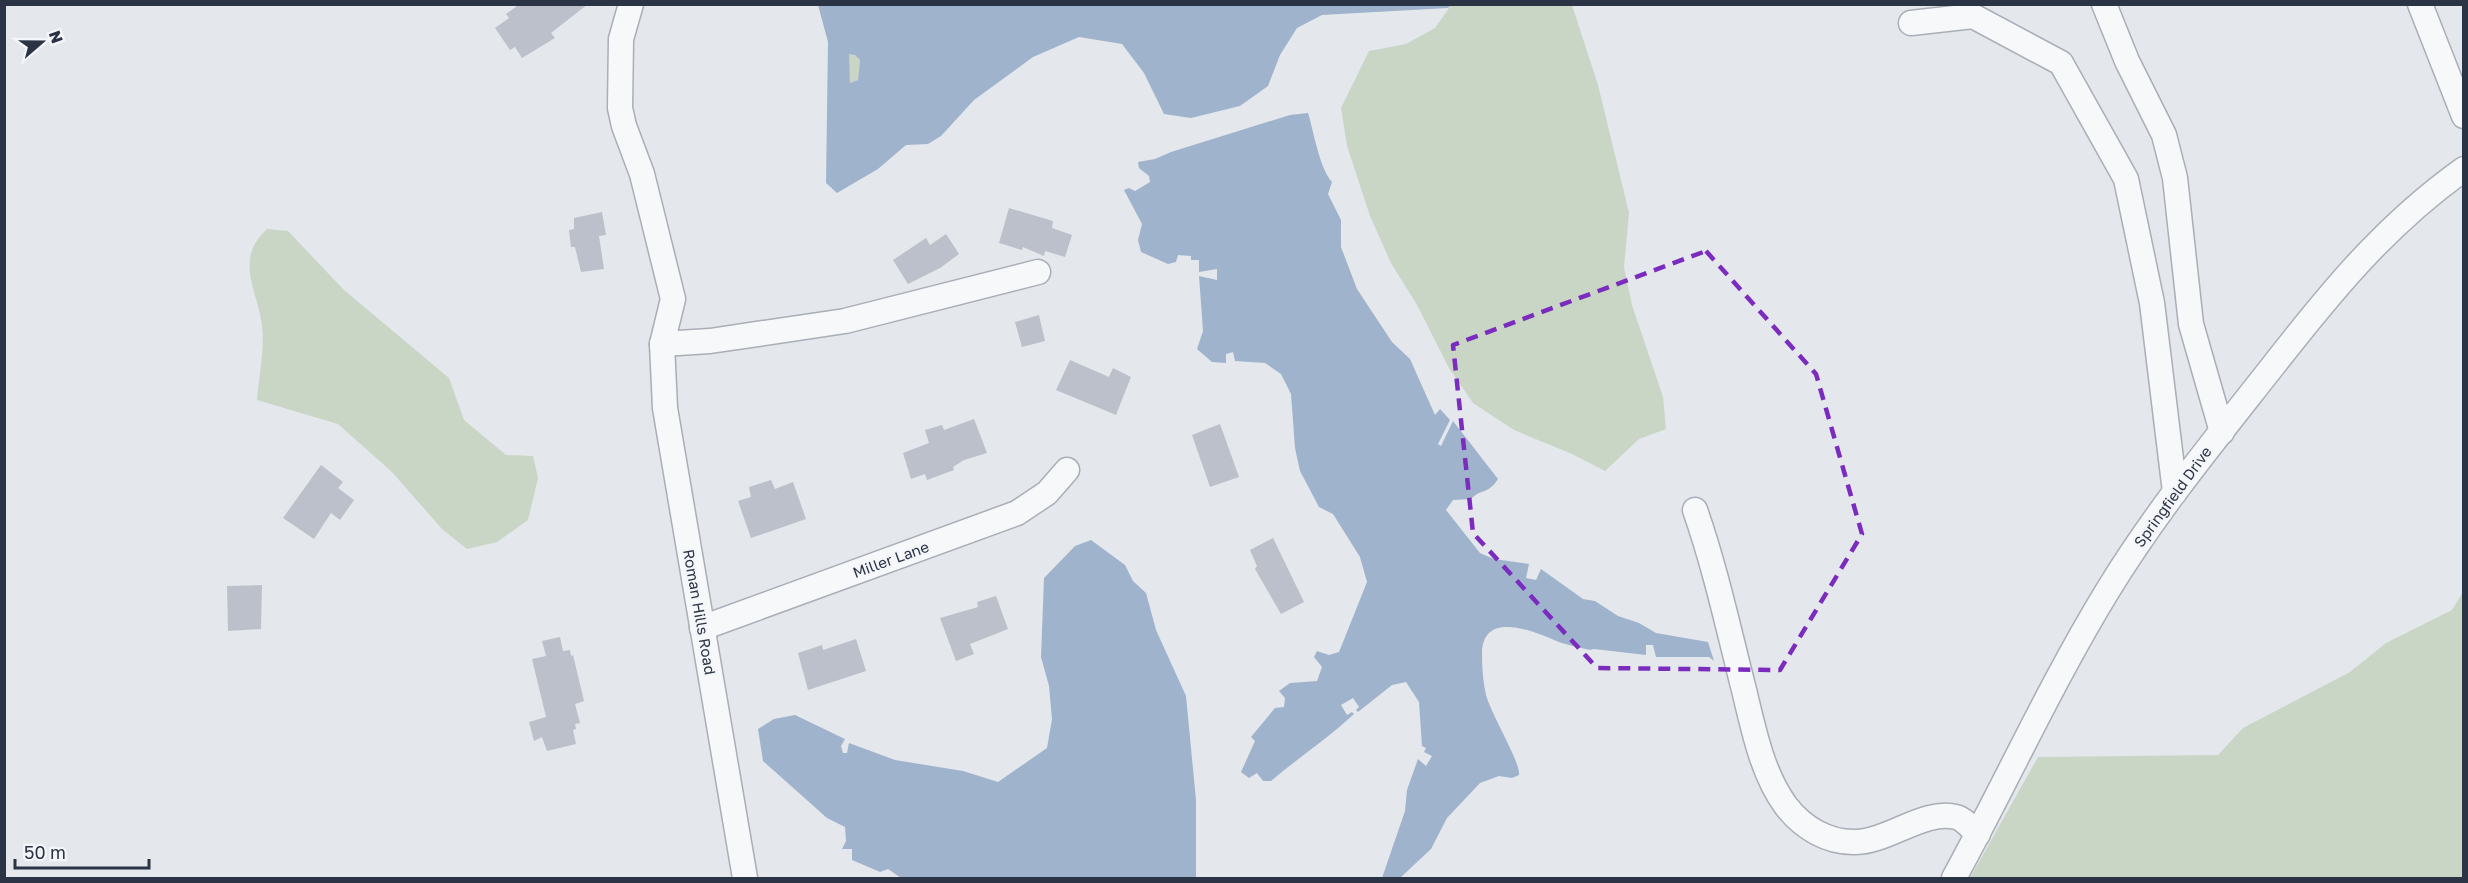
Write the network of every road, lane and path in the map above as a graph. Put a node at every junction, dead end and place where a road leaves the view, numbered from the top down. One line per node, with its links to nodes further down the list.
1 (630, 4): 8 (street, Roman Hills Road)
2 (2104, 4): 9 (street)
3 (2420, 4): 5 (street)
4 (1911, 23): 11 (street)
5 (2463, 116)
6 (2463, 169): 9 (street, Springfield Drive)
7 (1038, 272): 8 (street)
8 (662, 344): 13 (street, Roman Hills Road)
9 (2222, 432): 11 (street, Springfield Drive)
10 (1067, 470): 13 (street, Miller Lane)
11 (2175, 492): 14 (street, Springfield Drive)
12 (1695, 510): 14 (street)
13 (702, 628): 15 (street, Roman Hills Road)
14 (1978, 834): 16 (street, Springfield Drive)
15 (745, 879)
16 (1954, 879)

